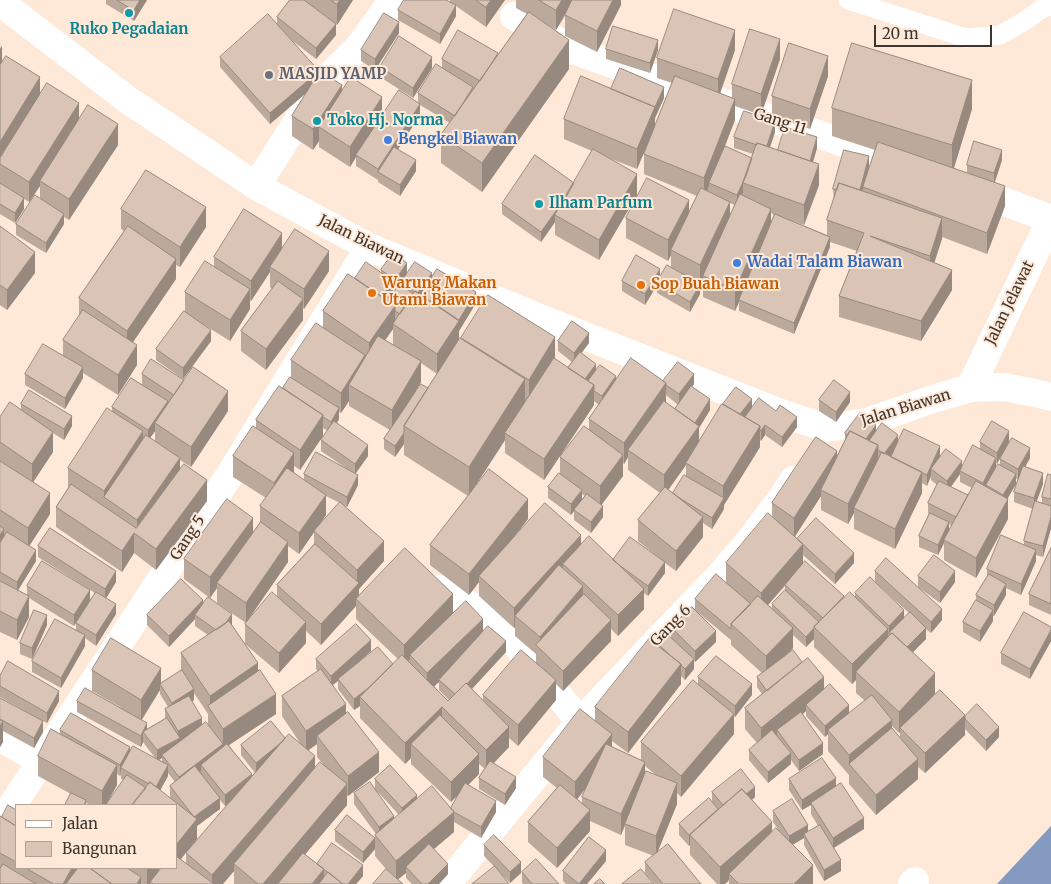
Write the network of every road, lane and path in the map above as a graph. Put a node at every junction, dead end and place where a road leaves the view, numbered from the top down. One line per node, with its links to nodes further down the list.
1 (393, 0): 6 (street)
2 (848, 0): 4 (lane)
3 (0, 2): 6 (street, Jalan Biawan)
4 (1051, 6)
5 (514, 16): 7 (street, Gang 11)
6 (256, 186): 8 (street, Jalan Biawan)
7 (1051, 219): 9 (street, Jalan Jelawat)
8 (369, 247): 11 (street, Jalan Biawan); 15 (street, Gang 5)
9 (970, 388): 10 (street, Jalan Biawan); 11 (street, Jalan Biawan)
10 (1051, 397)
11 (826, 428): 13 (street, Gang 6)
12 (440, 589): 13 (street)
13 (580, 722): 17 (street, Gang 6)
14 (0, 738): 15 (street)
15 (42, 761): 16 (street, Gang 5)
16 (0, 824)
17 (447, 884)

